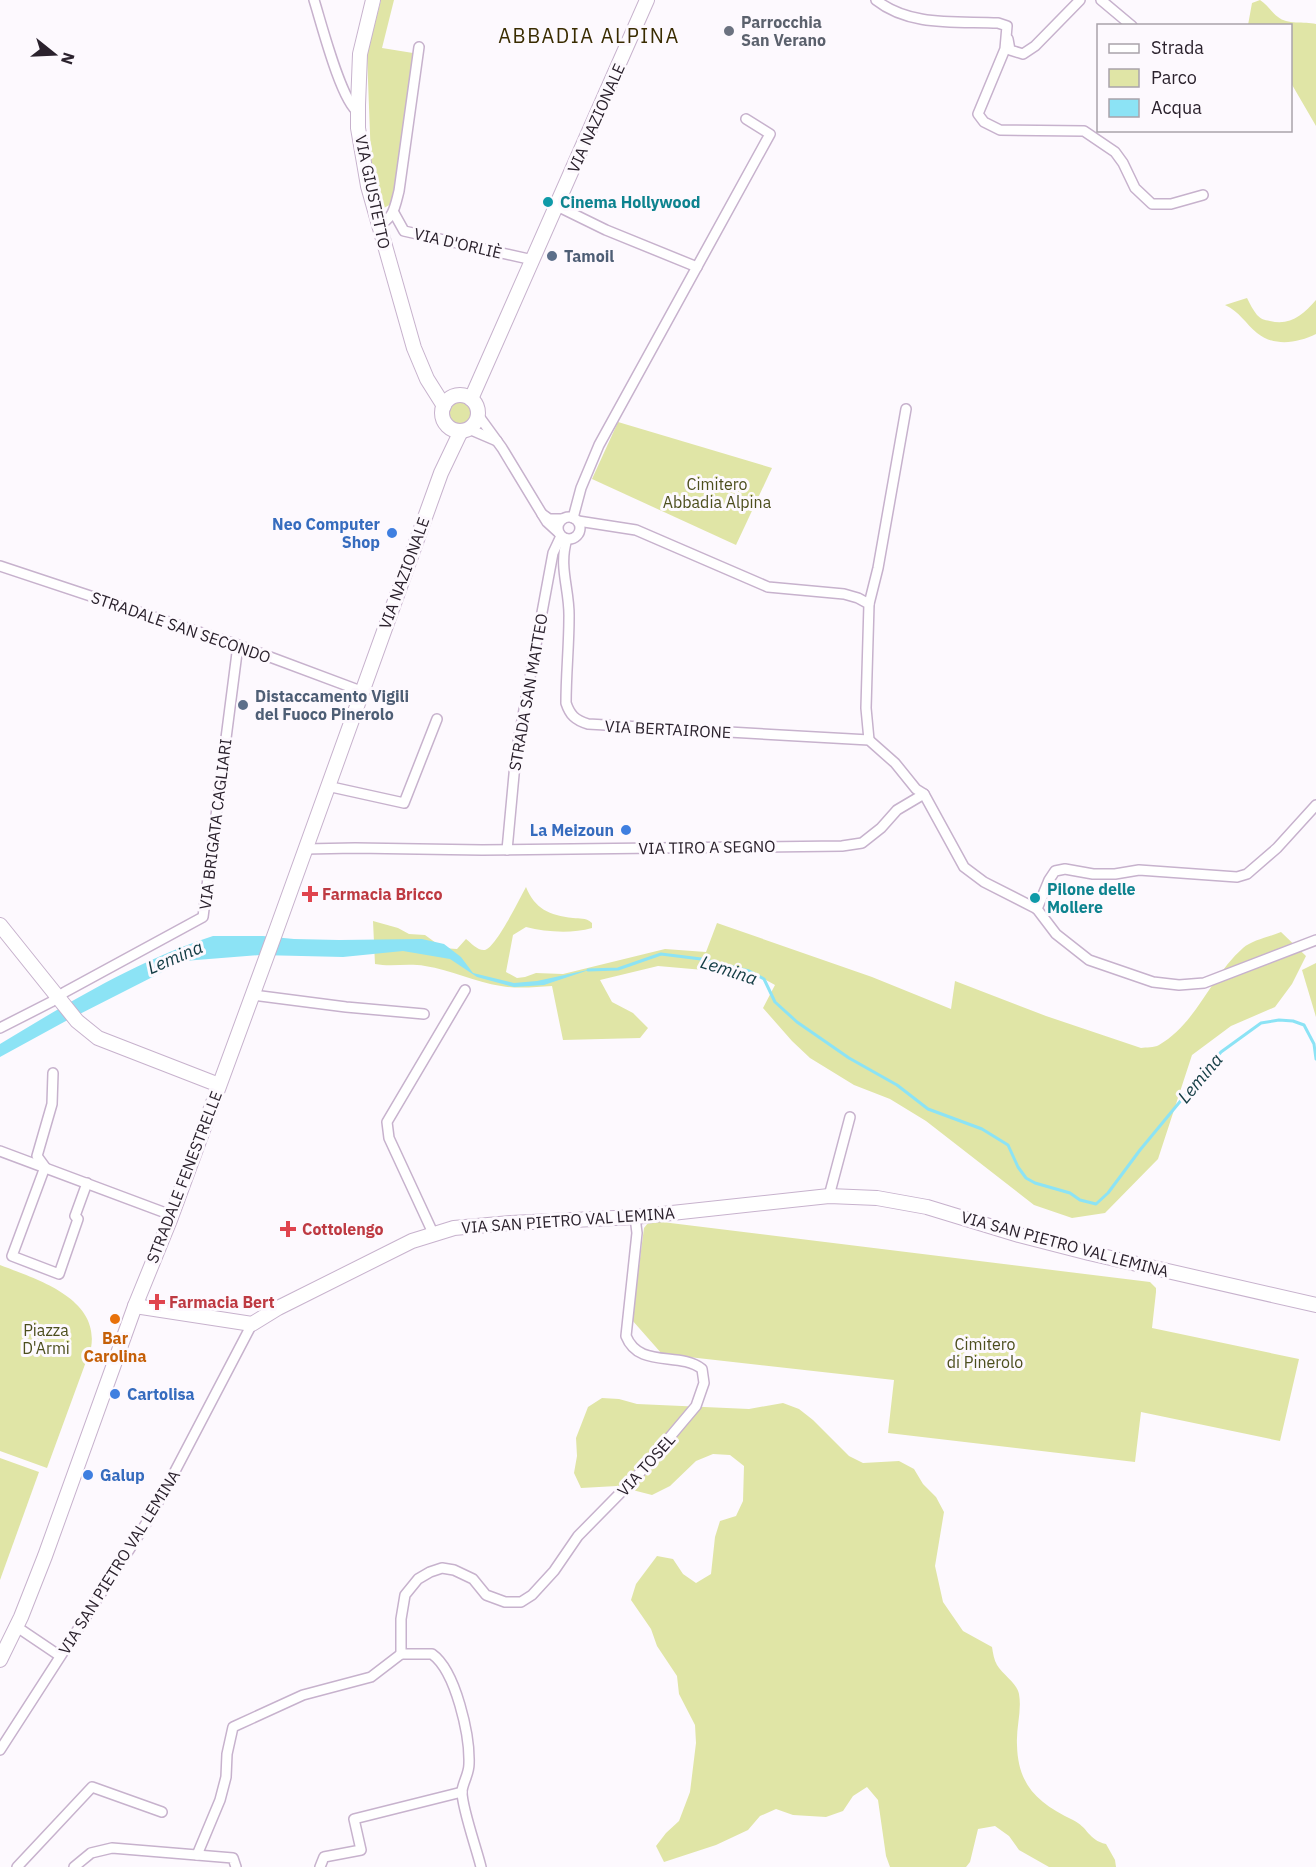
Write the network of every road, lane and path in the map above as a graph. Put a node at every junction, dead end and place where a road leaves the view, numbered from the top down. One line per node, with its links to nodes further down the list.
1 (314, 0): 10 (street)
2 (373, 0): 10 (street, VIA GIUSTETTO)
3 (647, 0): 13 (street, VIA NAZIONALE)
4 (876, 0): 8 (street)
5 (1080, 0): 8 (street)
6 (1101, 0): 7 (street)
7 (1130, 24)
8 (1007, 37): 12 (street)
9 (419, 46): 14 (street)
10 (358, 112): 15 (street, VIA GIUSTETTO)
11 (746, 119): 17 (street)
12 (1203, 195)
13 (557, 206): 16 (street, VIA NAZIONALE); 17 (street)
14 (394, 213): 15 (street); 16 (street, VIA D'ORLIÈ)
15 (378, 225): 19 (street, VIA GIUSTETTO)
16 (533, 260): 18 (street, VIA NAZIONALE)
17 (697, 267): 28 (street)
18 (471, 399): 19 (street); 21 (street)
19 (448, 402): 22 (street, VIA NAZIONALE)
20 (906, 409): 31 (street)
21 (478, 415): 23 (street, VIA NAZIONALE); 24 (street)
22 (447, 426): 23 (street); 25 (street, VIA NAZIONALE)
23 (465, 430): 24 (street); 25 (street, VIA NAZIONALE)
24 (497, 441): 26 (street)
25 (448, 456): 33 (street, VIA NAZIONALE)
26 (542, 514): 27 (street); 29 (street)
27 (562, 519): 28 (street); 29 (street)
28 (575, 520): 29 (street); 31 (street)
29 (562, 536): 35 (street, VIA BERTAIRONE); 40 (street, STRADA SAN MATTEO)
30 (0, 566): 32 (street, STRADALE SAN SECONDO)
31 (869, 604): 35 (street)
32 (238, 645): 33 (street, STRADALE SAN SECONDO); 46 (street, VIA BRIGATA CAGLIARI)
33 (361, 691): 36 (street, STRADALE FENESTRELLE)
34 (437, 719): 36 (street)
35 (869, 740): 37 (street)
36 (327, 786): 39 (street, STRADALE FENESTRELLE)
37 (924, 794): 40 (street, VIA TIRO A SEGNO); 41 (street)
38 (1316, 805): 41 (street)
39 (305, 849): 40 (street, VIA TIRO A SEGNO); 45 (street, STRADALE FENESTRELLE)
40 (507, 850)
41 (1037, 909): 43 (street)
42 (0, 925): 46 (street)
43 (1316, 940)
44 (465, 990): 58 (street)
45 (253, 995): 47 (street); 50 (street, STRADALE FENESTRELLE)
46 (60, 1000): 48 (street, VIA BRIGATA CAGLIARI); 50 (street)
47 (424, 1014)
48 (0, 1028)
49 (53, 1073): 53 (street)
50 (219, 1084): 56 (street, STRADALE FENESTRELLE)
51 (850, 1117): 55 (street)
52 (0, 1151): 53 (street)
53 (45, 1167): 54 (street); 54 (street)
54 (87, 1184): 56 (street)
55 (829, 1196): 57 (street, VIA SAN PIETRO VAL LEMINA); 59 (street, VIA SAN PIETRO VAL LEMINA)
56 (171, 1215): 60 (street, STRADALE FENESTRELLE)
57 (634, 1217): 58 (street, VIA SAN PIETRO VAL LEMINA); 63 (street, VIA TOSEL)
58 (433, 1233): 61 (street, VIA SAN PIETRO VAL LEMINA)
59 (1315, 1304)
60 (135, 1306): 61 (street); 62 (street, STRADALE FENESTRELLE)
61 (252, 1324): 64 (street, VIA SAN PIETRO VAL LEMINA)
62 (17, 1627): 64 (street); 65 (street, STRADALE FENESTRELLE)
63 (401, 1654): 67 (street); 69 (street)
64 (60, 1656): 66 (street, VIA SAN PIETRO VAL LEMINA)
65 (0, 1660)
66 (0, 1750)
67 (462, 1792): 73 (street); 74 (street)
68 (162, 1812): 70 (street)
69 (197, 1855): 71 (street); 72 (street)
70 (16, 1867)
71 (75, 1867)
72 (236, 1867)
73 (320, 1867)
74 (481, 1867)

